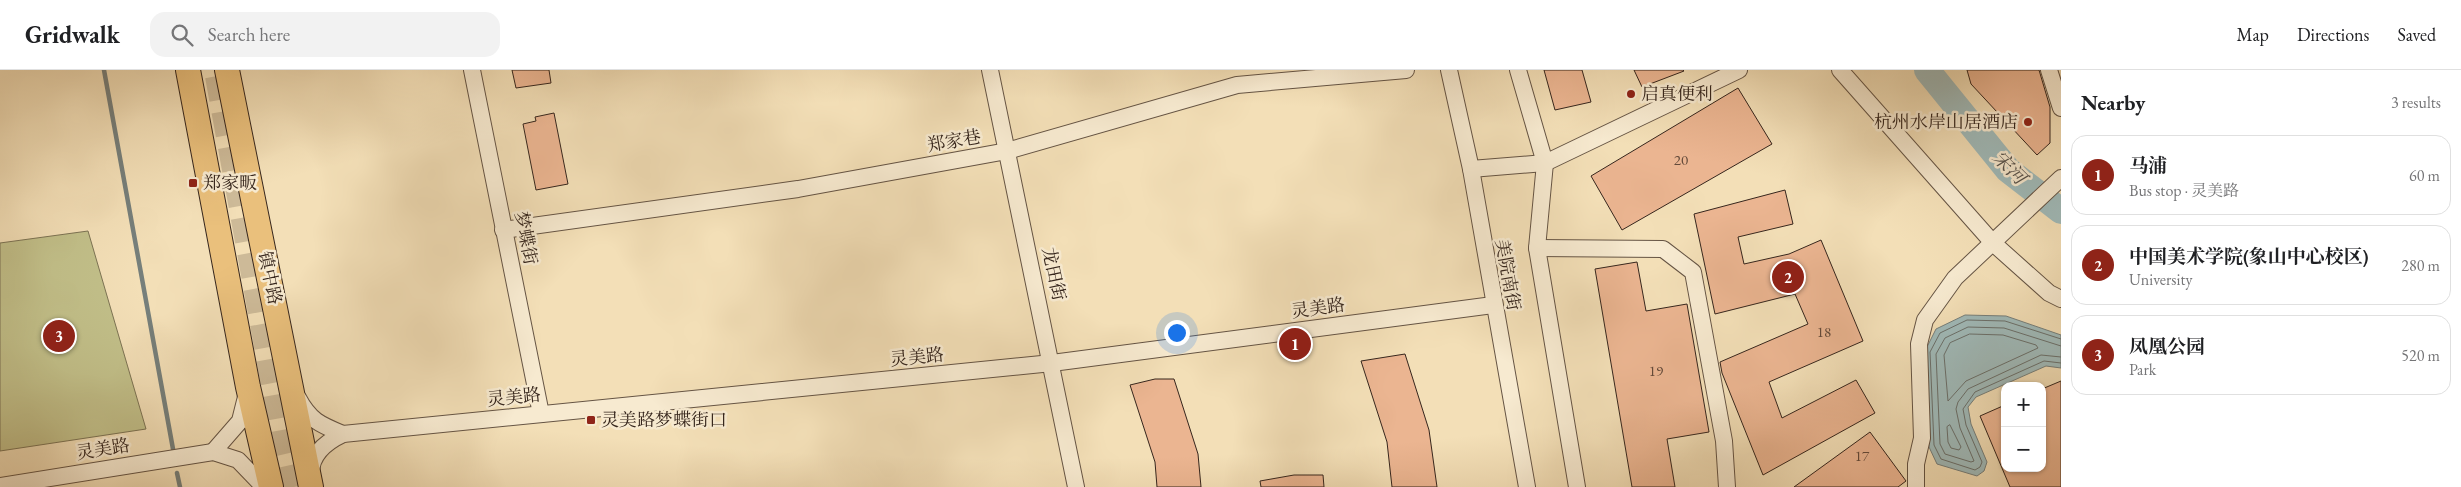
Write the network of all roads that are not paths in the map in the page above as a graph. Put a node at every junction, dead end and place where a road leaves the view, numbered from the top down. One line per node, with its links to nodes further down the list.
1 (188, 70): 22 (highway)
2 (227, 70): 23 (highway, 镇中路)
3 (472, 70): 16 (street, 梦蝶街)
4 (990, 70): 12 (street, 龙田街)
5 (1406, 70): 12 (street, 郑家巷)
6 (1450, 70): 14 (street, 美院南街)
7 (1518, 70): 13 (street)
8 (1739, 70): 13 (street)
9 (1840, 70): 17 (street)
10 (2049, 70): 11 (street)
11 (2061, 108)
12 (1007, 151): 16 (street, 郑家巷); 21 (street, 龙田街)
13 (1545, 163): 14 (street); 18 (street)
14 (1471, 170): 20 (street, 美院南街)
15 (2061, 178): 17 (street)
16 (503, 230): 24 (street, 梦蝶街)
17 (1993, 243): 19 (street); 35 (street)
18 (1537, 248): 33 (street); 34 (street)
19 (2061, 299)
20 (1493, 305): 21 (street, 灵美路); 32 (street, 美院南街)
21 (1052, 363): 24 (street, 灵美路); 31 (street, 龙田街)
22 (248, 387): 26 (street); 29 (highway)
23 (292, 387): 25 (street, 灵美路); 30 (highway, 镇中路)
24 (541, 414): 25 (street, 灵美路)
25 (343, 434): 30 (street, 灵美路)
26 (213, 452): 27 (street, 灵美路); 28 (street, 灵美路)
27 (0, 486)
28 (264, 487)
29 (272, 487)
30 (311, 487)
31 (1076, 487)
32 (1526, 487)
33 (1577, 487)
34 (1727, 487)
35 (1916, 487)

